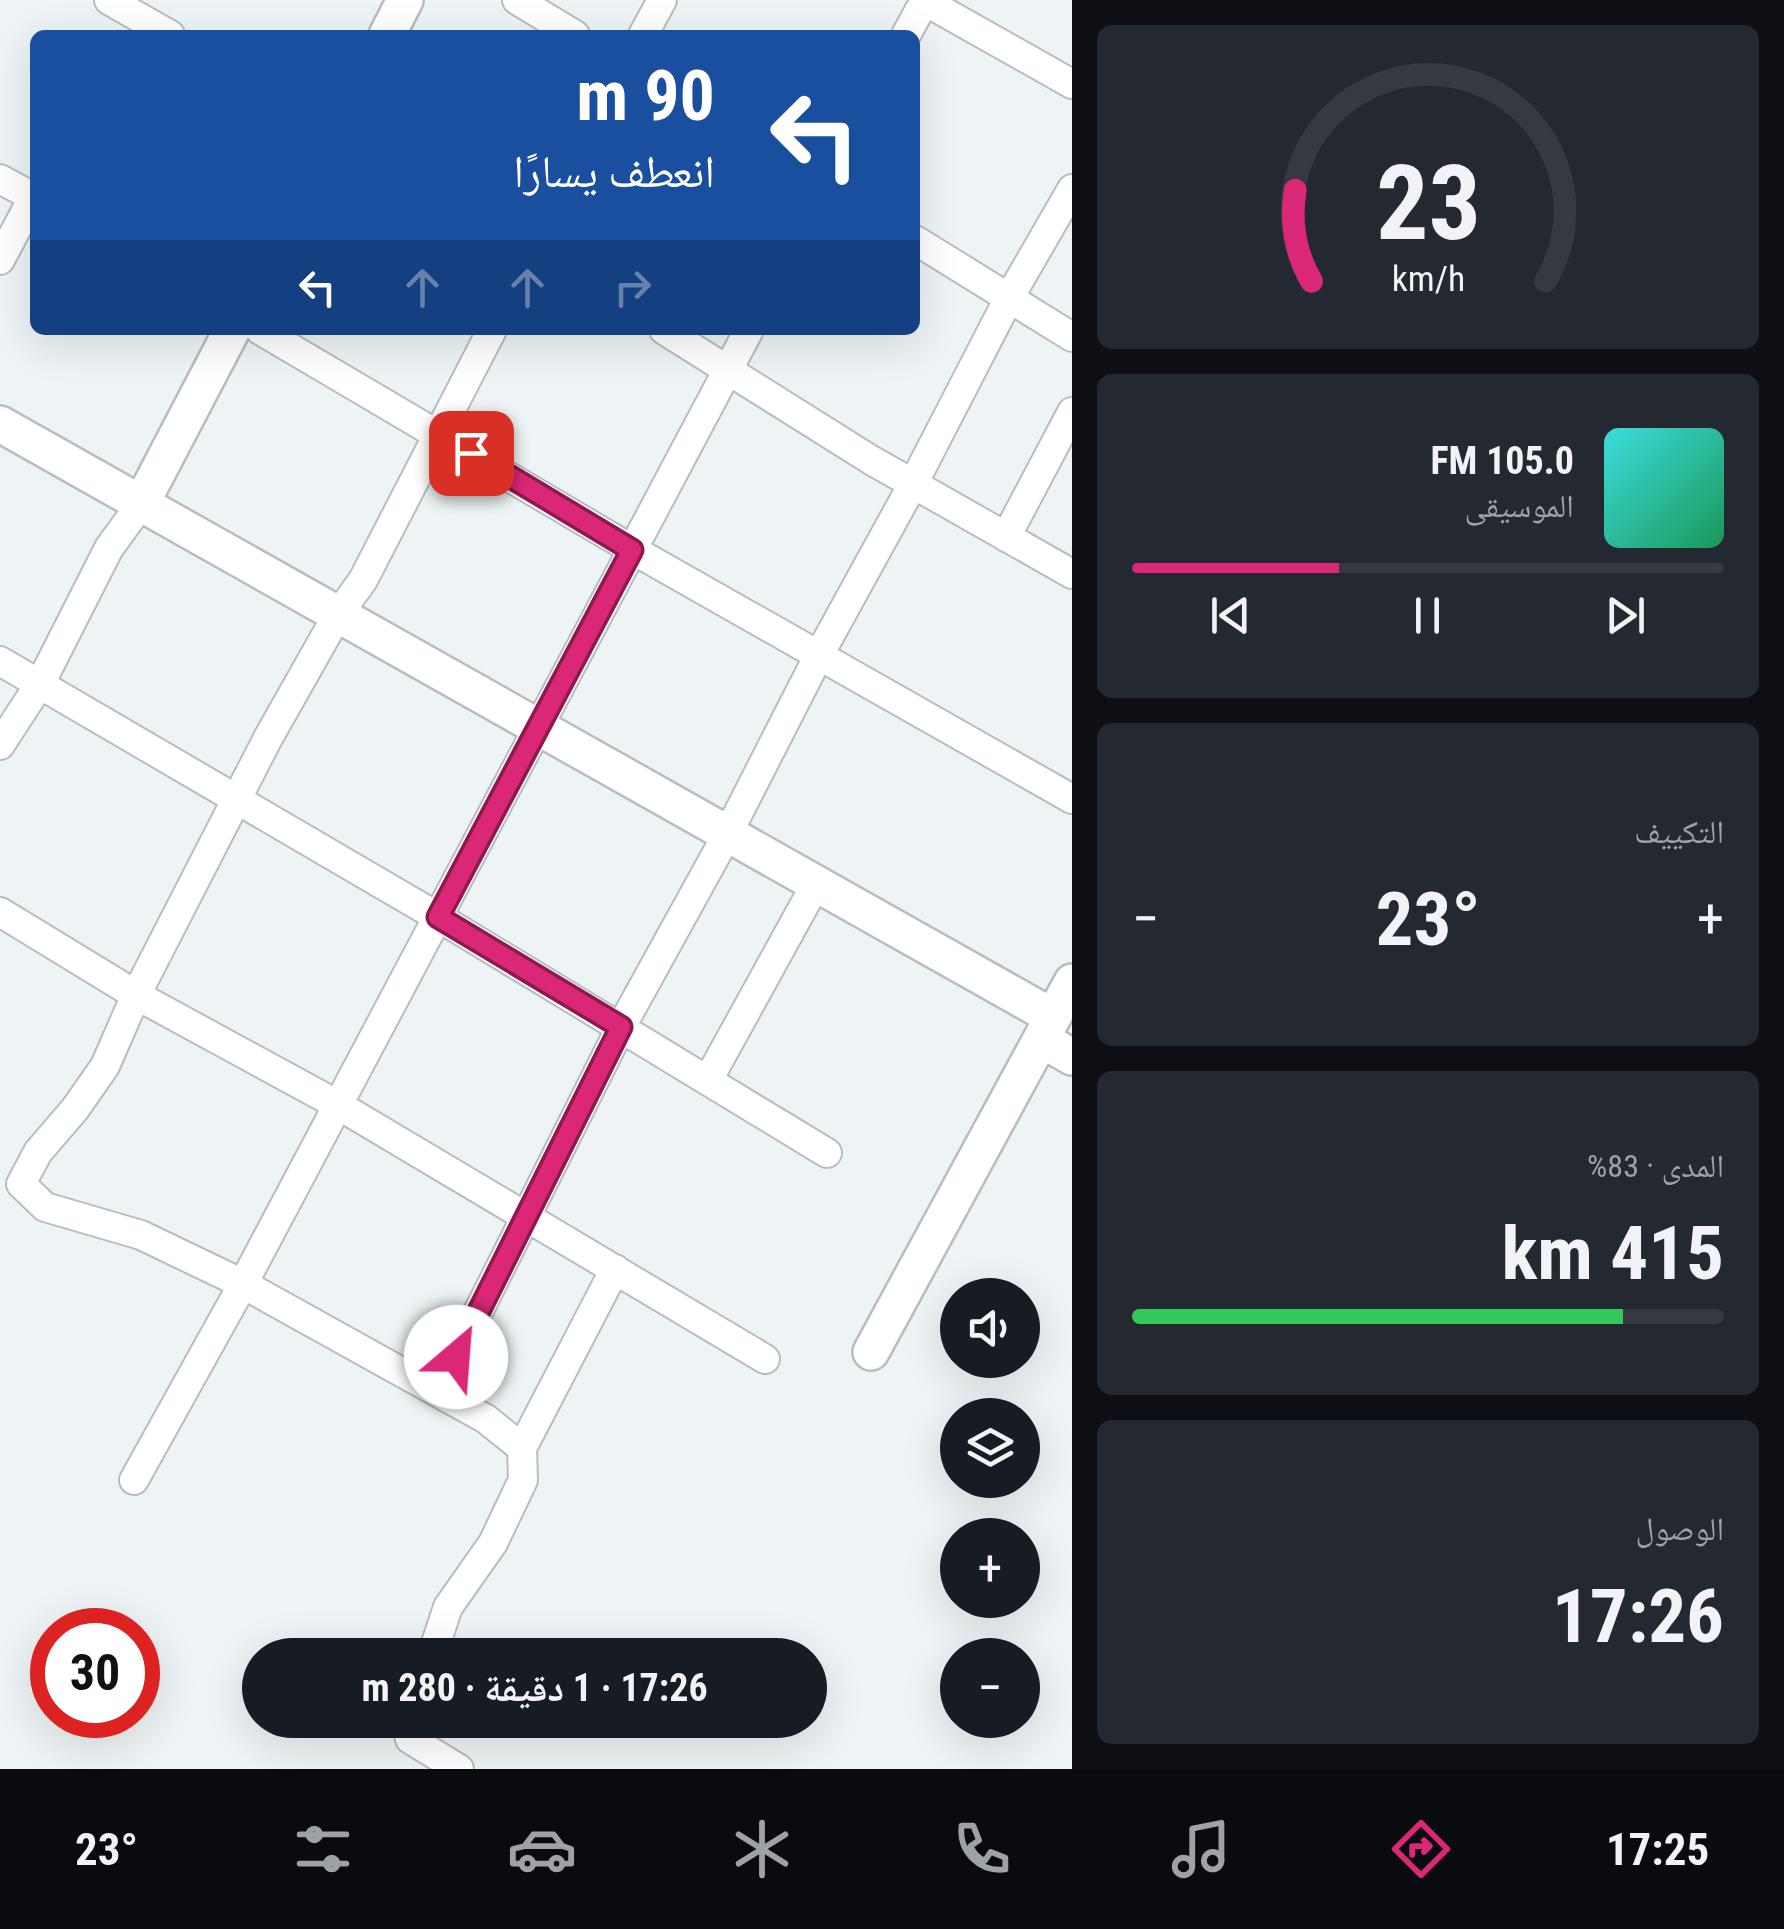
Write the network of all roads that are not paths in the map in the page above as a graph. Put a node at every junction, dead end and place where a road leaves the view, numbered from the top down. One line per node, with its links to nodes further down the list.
1 (406, 0): 7 (street)
2 (516, 0): 8 (street)
3 (662, 0): 9 (street)
4 (924, 0): 10 (street); 11 (street)
5 (124, 12): 6 (street)
6 (160, 30)
7 (390, 30)
8 (567, 30)
9 (646, 30)
10 (909, 30)
11 (1072, 84)
12 (0, 179): 14 (street)
13 (1072, 189): 18 (street)
14 (30, 194)
15 (30, 204): 17 (street)
16 (920, 243): 18 (street)
17 (0, 260)
18 (1009, 298): 24 (street); 29 (street)
19 (229, 335): 30 (street)
20 (269, 335): 28 (street)
21 (489, 335): 28 (street)
22 (672, 335): 25 (street)
23 (746, 335): 25 (street)
24 (1072, 337)
25 (728, 370): 29 (street); 32 (street)
26 (1072, 412): 31 (street)
27 (0, 424): 30 (street)
28 (438, 434): 32 (street); 34 (street)
29 (913, 484): 31 (street); 35 (street)
30 (141, 504): 34 (street); 37 (street)
31 (1006, 537): 33 (street)
32 (632, 550): 35 (street); 38 (street)
33 (1072, 574)
34 (337, 616): 38 (street); 41 (street)
35 (818, 655): 40 (street); 42 (street)
36 (0, 662): 37 (street)
37 (40, 682): 39 (street); 41 (street)
38 (537, 729): 42 (street); 45 (street)
39 (0, 745)
40 (1072, 799)
41 (236, 800): 45 (street); 47 (street)
42 (727, 835): 43 (street); 48 (street)
43 (816, 884): 49 (street); 51 (street)
44 (0, 912): 47 (street)
45 (438, 917): 48 (street); 52 (street)
46 (1072, 982): 49 (street)
47 (136, 995): 52 (street); 56 (street)
48 (621, 1027): 51 (street); 54 (street)
49 (1047, 1028): 50 (street); 57 (street)
50 (1072, 1056)
51 (708, 1080): 53 (street)
52 (338, 1104): 54 (street); 56 (street)
53 (826, 1152)
54 (526, 1217): 55 (street); 59 (street)
55 (615, 1269): 58 (street); 60 (street)
56 (243, 1284): 59 (street); 61 (street)
57 (871, 1352)
58 (765, 1359)
59 (438, 1392): 60 (street)
60 (522, 1448): 62 (street)
61 (134, 1480)
62 (438, 1638)
63 (410, 1738): 64 (street)
64 (458, 1769)

